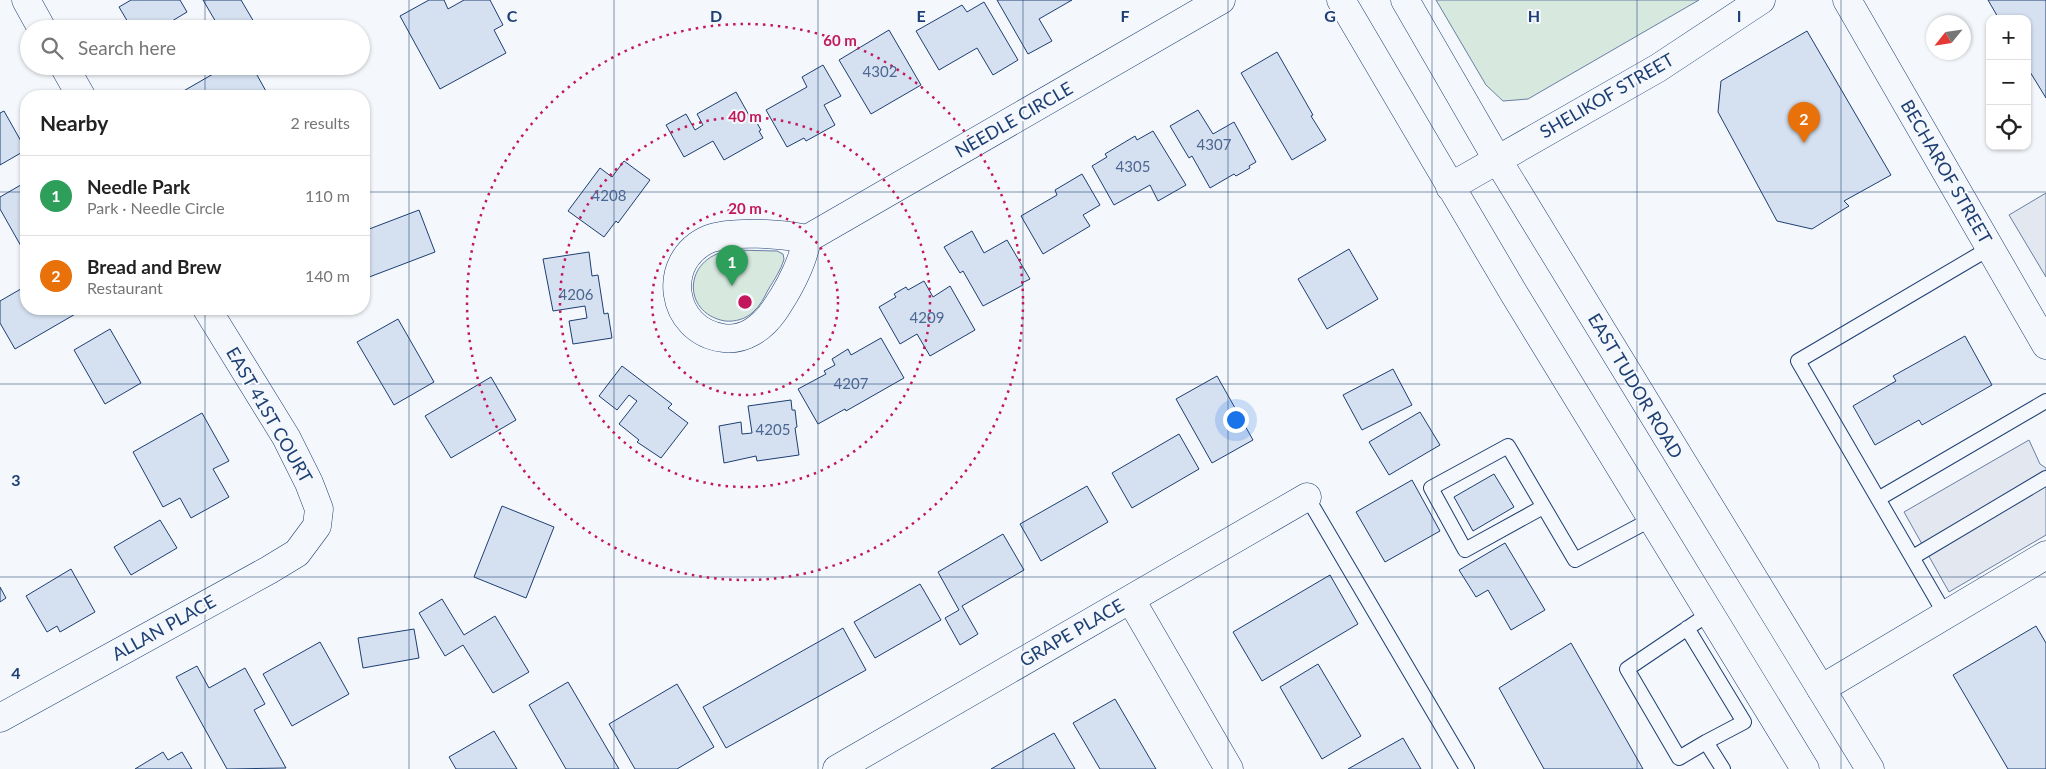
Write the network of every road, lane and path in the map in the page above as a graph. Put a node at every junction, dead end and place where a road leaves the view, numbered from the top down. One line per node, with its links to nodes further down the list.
1 (26, 0): 7 (street)
2 (1221, 0): 12 (street, NEEDLE CIRCLE)
3 (1340, 0): 11 (street)
4 (1405, 0): 10 (street, EAST TUDOR ROAD)
5 (1761, 0): 10 (street, SHELIKOF STREET)
6 (1847, 0): 13 (street, BECHAROF STREET)
7 (37, 20)
8 (69, 75): 9 (street)
9 (78, 90)
10 (1497, 160): 11 (street, SHELIKOF STREET); 29 (street, EAST TUDOR ROAD)
11 (1450, 186): 21 (street)
12 (808, 240): 12 (street)
13 (1990, 248): 15 (street, BECHAROF STREET); 19 (lane)
14 (211, 315): 22 (street, EAST 41ST COURT)
15 (2046, 345)
16 (2046, 401): 19 (lane)
17 (2046, 478): 24 (lane)
18 (1307, 497): 25 (street, GRAPE PLACE); 35 (lane)
19 (1878, 499): 24 (lane)
20 (1543, 507): 20 (lane); 21 (lane)
21 (1652, 519): 26 (street)
22 (317, 526): 30 (street, ALLAN PLACE)
23 (2046, 555): 27 (street)
24 (1912, 557): 27 (lane)
25 (1131, 600): 33 (street, GRAPE PLACE); 34 (street)
26 (1710, 613): 28 (lane); 32 (street)
27 (1945, 614): 29 (street)
28 (1687, 628): 31 (lane); 31 (lane)
29 (1821, 689): 37 (street, EAST TUDOR ROAD)
30 (0, 718)
31 (1706, 742): 36 (lane)
32 (1802, 768)
33 (837, 769)
34 (1228, 769)
35 (1467, 769)
36 (1723, 769)
37 (1870, 769)

